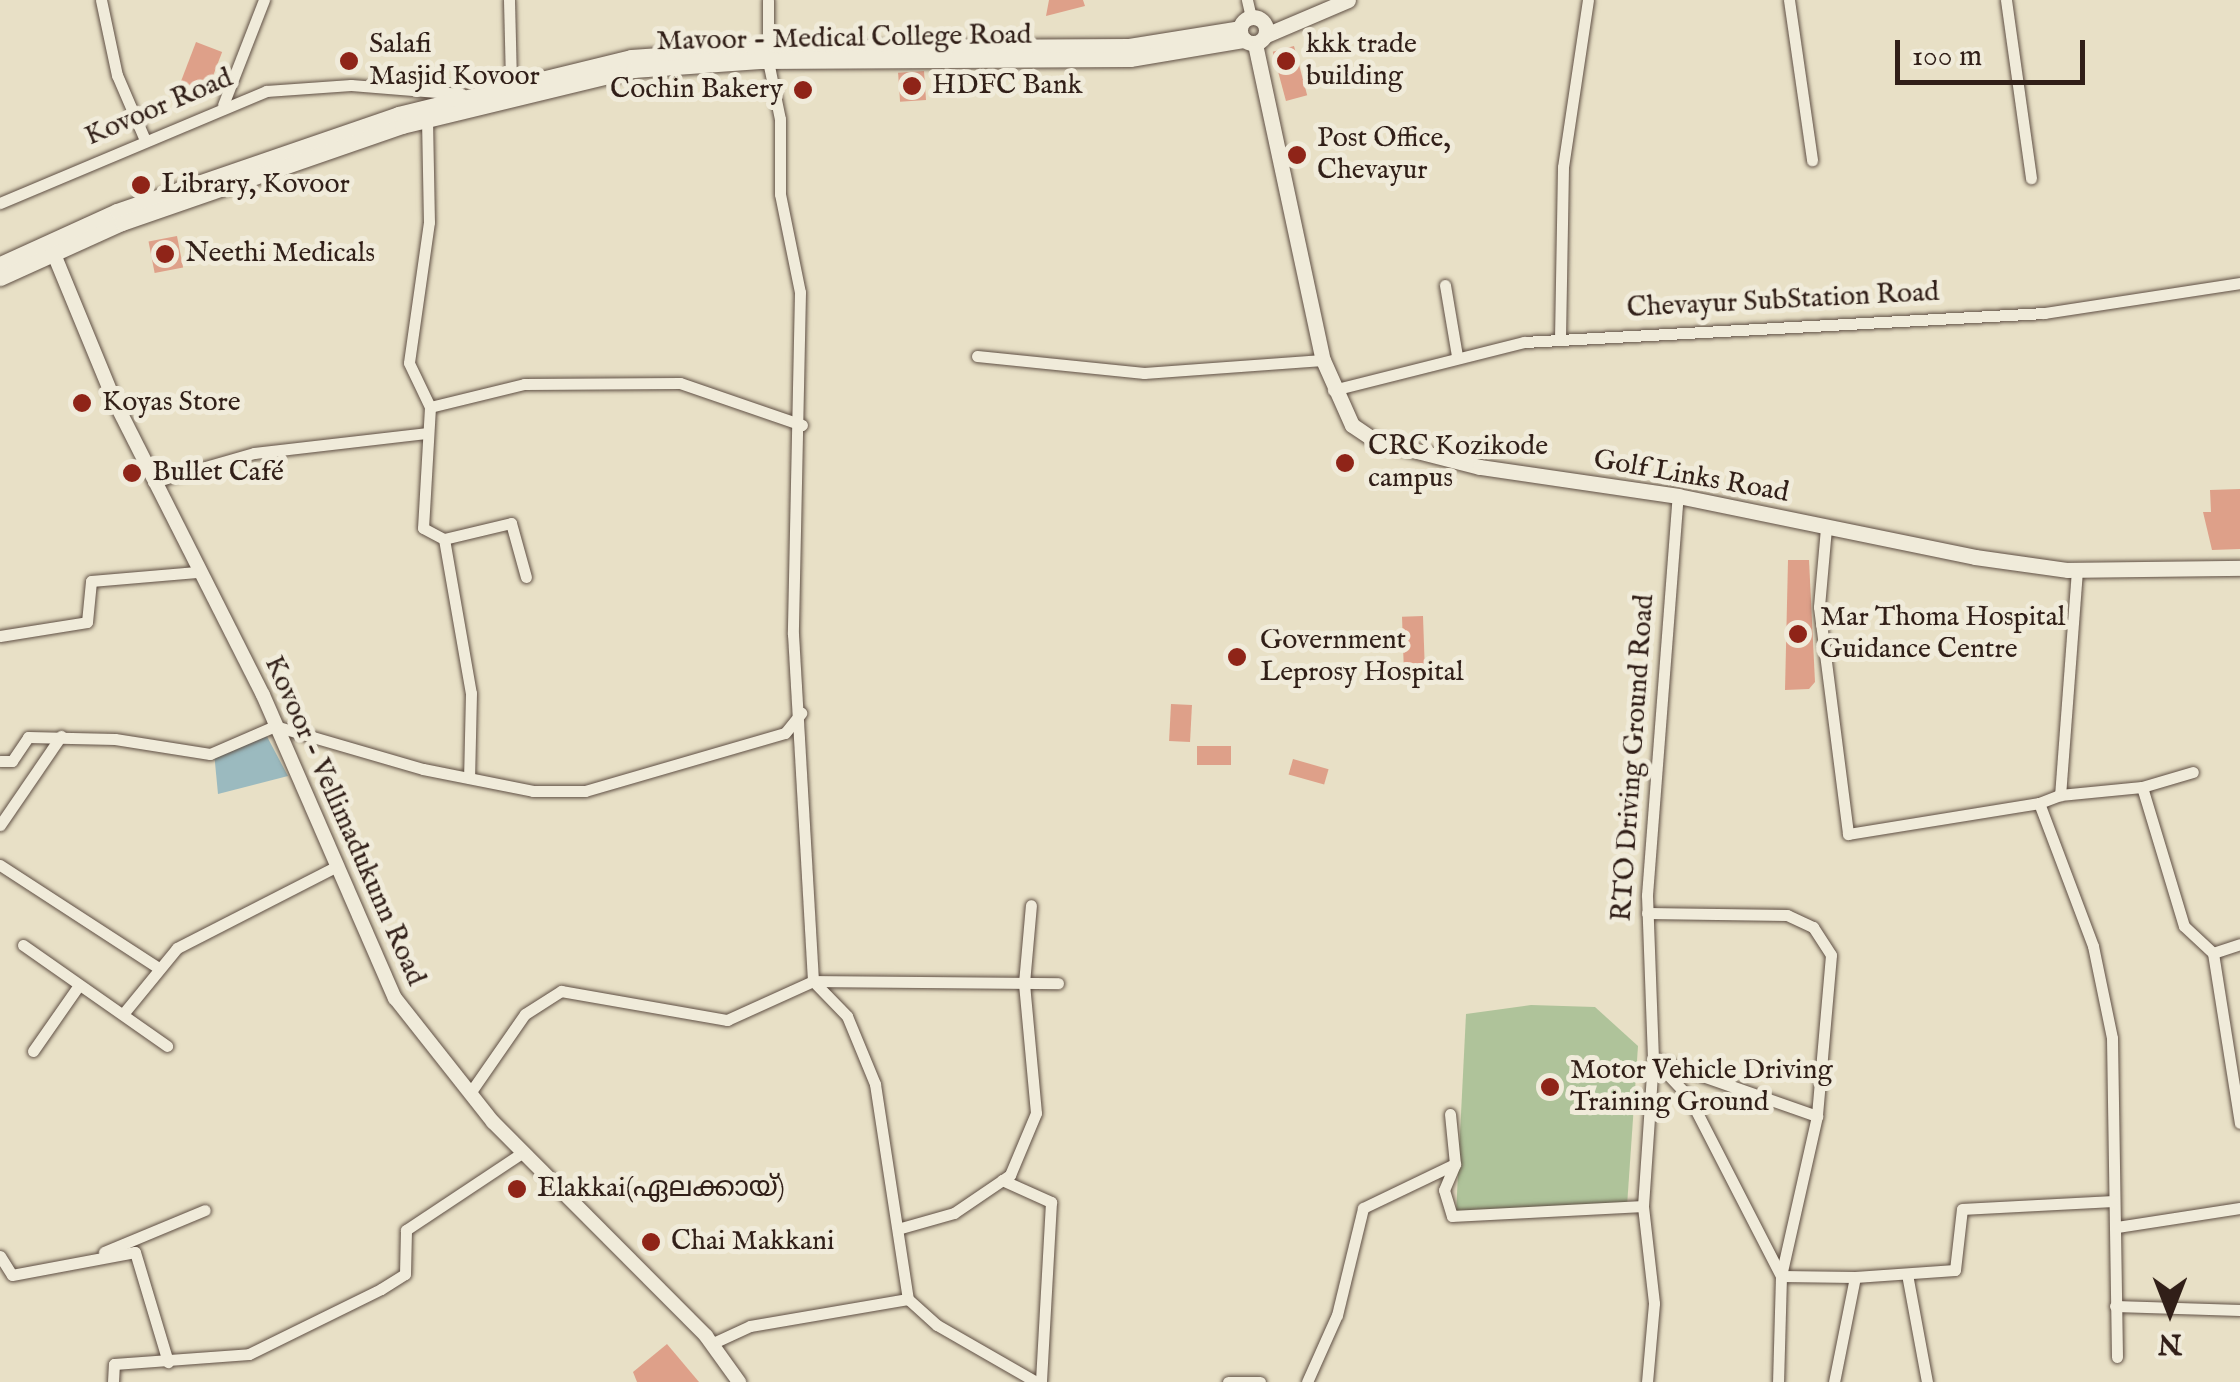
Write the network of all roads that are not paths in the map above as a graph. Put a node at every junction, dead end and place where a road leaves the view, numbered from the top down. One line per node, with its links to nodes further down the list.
1 (101, 0): 18 (street)
2 (264, 0): 16 (street)
3 (509, 0): 13 (street)
4 (768, 0): 12 (street)
5 (1247, 0): 11 (street)
6 (1322, 0): 11 (main road)
7 (1348, 0): 11 (main road)
8 (1588, 0): 27 (street)
9 (1789, 0): 19 (street)
10 (2006, 0): 20 (street)
11 (1253, 31): 12 (main road, Mavoor - Medical College Road); 30 (main road, Golf Links Road)
12 (768, 55): 13 (main road); 15 (main road, Mavoor - Medical College Road); 33 (street)
13 (511, 80): 15 (main road)
14 (464, 94): 15 (main road); 16 (street, Kovoor Road); 22 (main road)
15 (484, 96): 17 (main road, Mavoor - Medical College Road)
16 (224, 105): 18 (street, Kovoor Road)
17 (428, 119): 22 (main road, Mavoor - Medical College Road); 32 (street)
18 (146, 140): 21 (street, Kovoor Road)
19 (1812, 160)
20 (2031, 178)
21 (0, 202)
22 (51, 246): 23 (main road); 24 (main road, Mavoor - Medical College Road); 35 (street, Kovoor - Vellimadukunn Road)
23 (0, 264)
24 (0, 278)
25 (2240, 283): 27 (street, Chevayur SubStation Road)
26 (1446, 285): 29 (street)
27 (1560, 339): 29 (street, Chevayur SubStation Road)
28 (977, 356): 30 (street)
29 (1457, 356): 31 (street, Chevayur SubStation Road)
30 (1324, 360): 31 (main road, Golf Links Road)
31 (1333, 390): 36 (main road, Golf Links Road)
32 (430, 407): 33 (street); 34 (street)
33 (802, 425): 44 (street)
34 (428, 433): 35 (street); 38 (street)
35 (154, 482): 41 (street, Kovoor - Vellimadukunn Road)
36 (1678, 496): 37 (main road, Golf Links Road); 57 (street, RTO Driving Ground Road)
37 (1826, 528): 40 (main road, Golf Links Road); 52 (street)
38 (444, 539): 42 (street); 49 (street)
39 (2240, 568): 40 (main road, Golf Links Road)
40 (2077, 570): 51 (street)
41 (197, 572): 43 (street); 45 (street, Kovoor - Vellimadukunn Road)
42 (526, 577)
43 (0, 636)
44 (801, 713): 49 (street); 62 (street)
45 (275, 726): 46 (street); 49 (street); 55 (street, Kovoor - Vellimadukunn Road)
46 (61, 736): 47 (street); 53 (street)
47 (0, 761)
48 (2193, 772): 50 (street)
49 (469, 778)
50 (2142, 787): 51 (street); 60 (street)
51 (2060, 795): 52 (street)
52 (2038, 803): 77 (street)
53 (0, 824)
54 (0, 865): 61 (street)
55 (335, 867): 61 (street); 70 (street, Kovoor - Vellimadukunn Road)
56 (1031, 904): 63 (street)
57 (1647, 913): 69 (street, RTO Driving Ground Road); 72 (street)
58 (2240, 944): 60 (street)
59 (23, 945): 65 (street)
60 (2213, 953): 73 (street)
61 (157, 967): 66 (street)
62 (814, 981): 63 (street); 70 (street); 82 (street)
63 (1024, 983): 64 (street); 76 (street)
64 (1058, 983)
65 (78, 985): 66 (street); 68 (street)
66 (123, 1014): 67 (street)
67 (167, 1046)
68 (33, 1051)
69 (1652, 1059): 72 (street); 78 (street, RTO Driving Ground Road); 87 (street)
70 (470, 1093): 74 (street, Kovoor - Vellimadukunn Road)
71 (1450, 1114): 75 (street)
72 (1817, 1116): 87 (street)
73 (2240, 1123)
74 (522, 1153): 92 (street, Kovoor - Vellimadukunn Road); 94 (street)
75 (1455, 1164): 78 (street); 100 (street)
76 (1002, 1180): 82 (street); 97 (street)
77 (2114, 1201): 81 (street); 86 (street)
78 (1643, 1206): 101 (street, RTO Driving Ground Road)
79 (2240, 1208): 81 (street)
80 (205, 1210): 84 (street)
81 (2116, 1227): 90 (street)
82 (901, 1228): 89 (street)
83 (0, 1256): 85 (street)
84 (91, 1258): 85 (street); 94 (street)
85 (6, 1274)
86 (1907, 1274): 88 (street); 104 (street)
87 (1781, 1276): 88 (street); 102 (street)
88 (1855, 1277): 103 (street)
89 (908, 1298): 92 (street); 97 (street)
90 (2114, 1306): 91 (street); 93 (street)
91 (2240, 1310)
92 (710, 1344): 96 (street, Kovoor - Vellimadukunn Road)
93 (2117, 1356)
94 (168, 1362): 95 (street)
95 (113, 1382)
96 (739, 1382)
97 (1039, 1382)
98 (1228, 1382): 99 (street)
99 (1260, 1382)
100 (1307, 1382)
101 (1647, 1382)
102 (1778, 1382)
103 (1834, 1382)
104 (1927, 1382)

